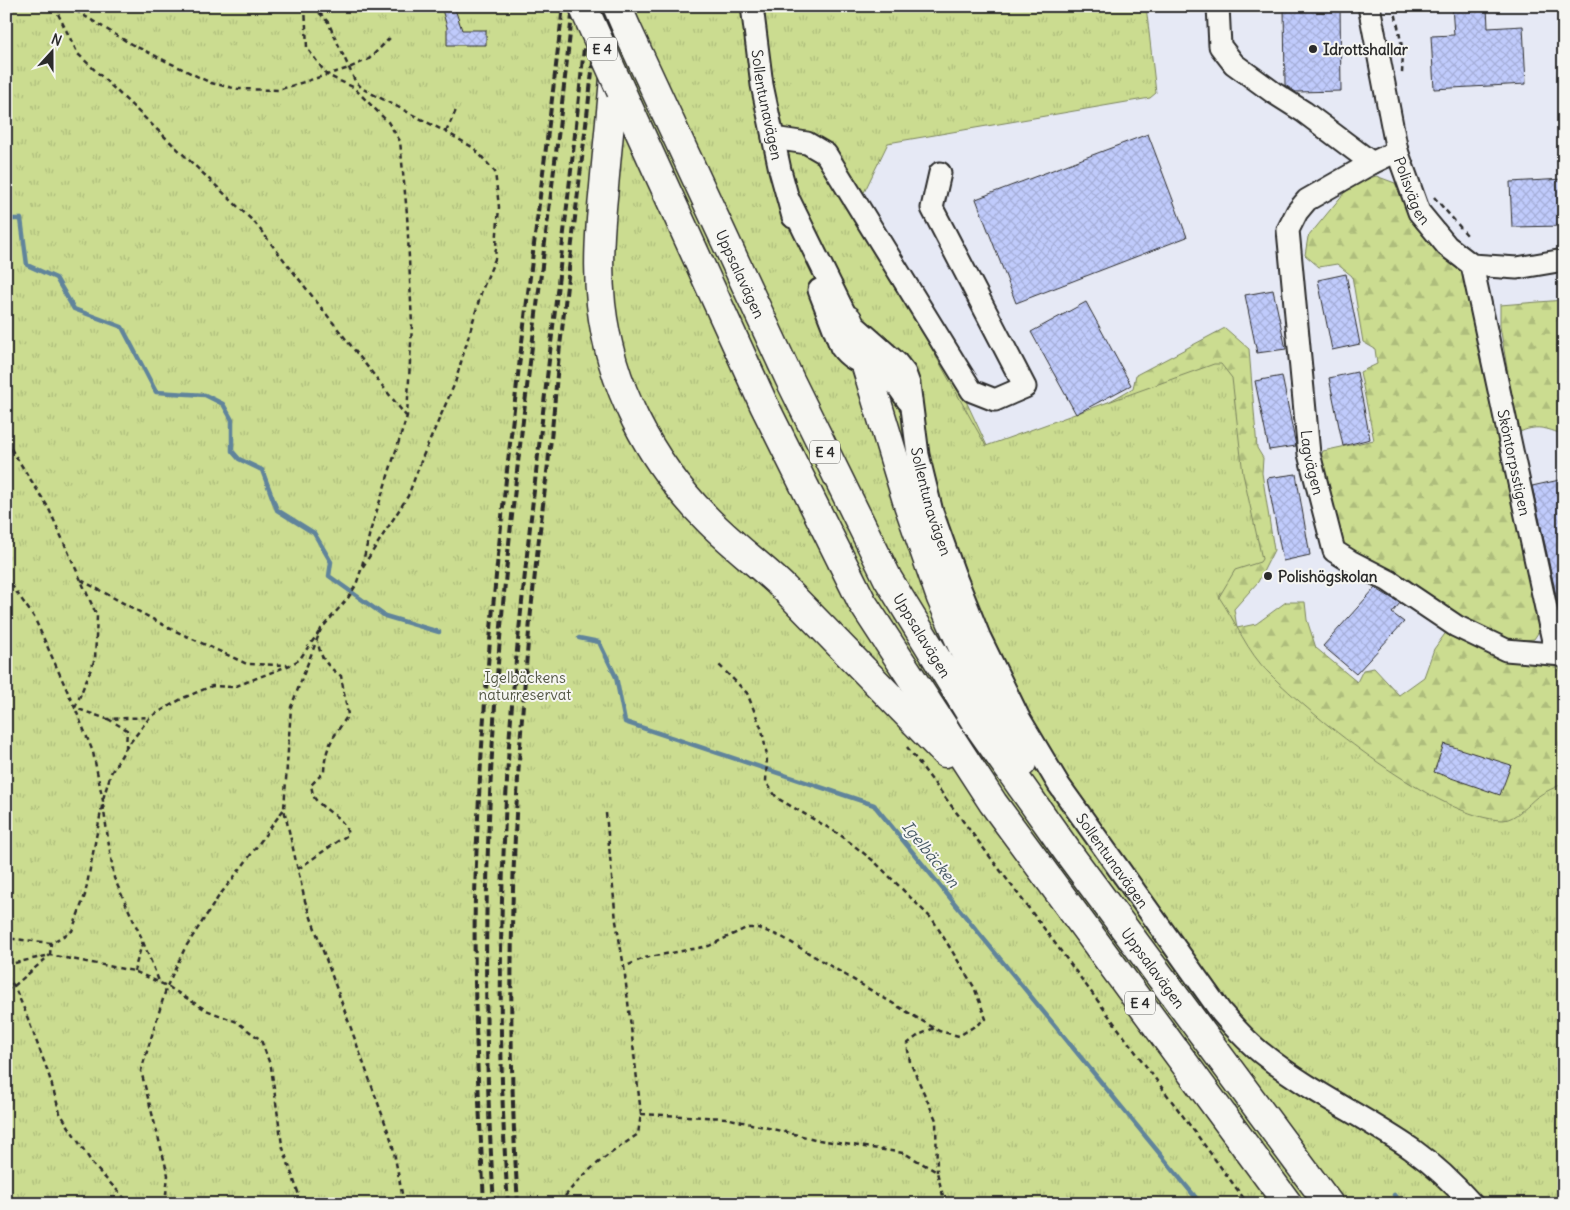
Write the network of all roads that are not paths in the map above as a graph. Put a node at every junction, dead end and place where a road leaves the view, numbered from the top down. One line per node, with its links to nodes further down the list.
1 (583, 6): 17 (highway, E 4, bridge)
2 (752, 6): 6 (street, Sollentunavägen)
3 (1218, 6): 8 (street)
4 (1369, 6): 7 (street, Polisvägen)
5 (621, 14): 17 (highway); 18 (highway, Uppsalavägen / E 4)
6 (773, 138): 9 (street); 10 (street, Sollentunavägen)
7 (1397, 151): 8 (street, Lagvägen); 12 (street, Polisvägen)
8 (1372, 162): 16 (street, Lagvägen)
9 (940, 173)
10 (790, 202): 13 (street, Sollentunavägen); 14 (street, Sollentunavägen)
11 (1564, 260): 12 (street)
12 (1472, 265): 16 (street, Sköntorpsstigen)
13 (848, 320): 14 (highway); 15 (street, Sollentunavägen)
14 (866, 366): 15 (street, Sollentunavägen); 18 (highway)
15 (911, 405): 21 (street, Sollentunavägen)
16 (1563, 656)
17 (993, 803): 19 (highway, E 4)
18 (1067, 851): 20 (highway, Uppsalavägen / E 4)
19 (1288, 1204)
20 (1329, 1204)
21 (1472, 1204)

